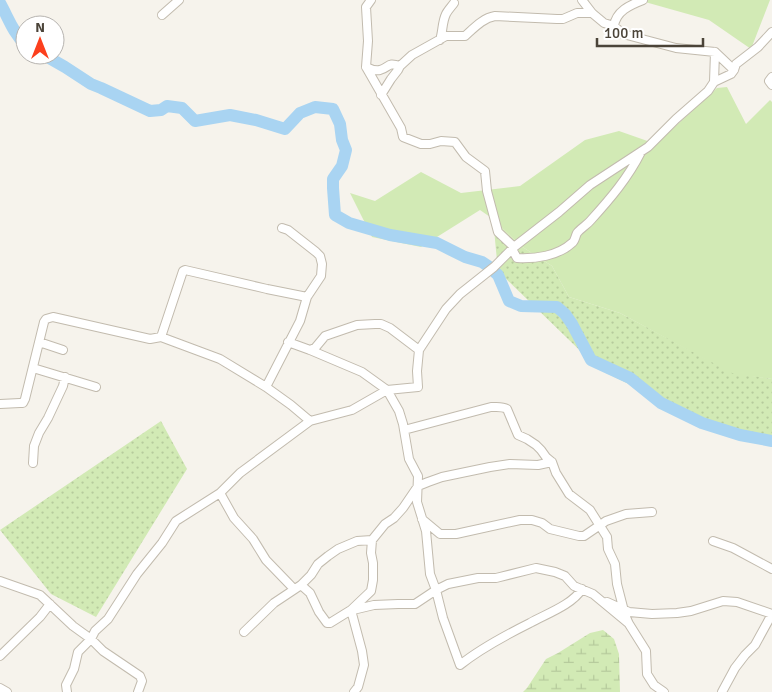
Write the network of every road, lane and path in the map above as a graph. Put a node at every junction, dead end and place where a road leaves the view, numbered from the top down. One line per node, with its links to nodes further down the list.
1 (179, 0): 8 (street)
2 (371, 0): 6 (street)
3 (582, 0): 7 (street)
4 (643, 0): 9 (street)
5 (455, 1): 11 (street)
6 (366, 4): 14 (street)
7 (592, 14): 9 (street); 11 (street)
8 (162, 15)
9 (614, 26): 12 (street)
10 (772, 32): 15 (street)
11 (440, 40): 13 (street)
12 (715, 52): 15 (street); 17 (street)
13 (400, 66): 14 (street); 19 (street)
14 (366, 68): 19 (street)
15 (734, 70): 17 (street)
16 (772, 77): 18 (street)
17 (714, 82): 20 (street)
18 (772, 85)
19 (381, 95): 22 (street)
20 (641, 152): 22 (street); 22 (street)
21 (282, 228): 23 (street)
22 (513, 248): 29 (street)
23 (307, 296): 24 (street); 26 (street)
24 (161, 337): 25 (street); 33 (street)
25 (39, 342): 27 (street); 30 (street)
26 (288, 342): 28 (street); 33 (street)
27 (63, 350)
28 (310, 350): 29 (street); 34 (street)
29 (419, 350): 34 (street)
30 (33, 368): 31 (street); 35 (street)
31 (65, 377): 32 (street); 39 (street)
32 (96, 387)
33 (266, 387): 36 (street)
34 (387, 390): 36 (street); 37 (street)
35 (0, 404)
36 (310, 421): 41 (street)
37 (404, 430): 38 (street); 40 (street)
38 (552, 462): 40 (street); 44 (street)
39 (33, 463)
40 (418, 486): 43 (street); 45 (street)
41 (220, 493): 49 (street); 58 (street)
42 (652, 512): 44 (street)
43 (422, 519): 44 (street); 51 (street)
44 (600, 526): 55 (street)
45 (372, 540): 49 (street); 54 (street)
46 (713, 541): 47 (street)
47 (772, 569)
48 (0, 581): 53 (street)
49 (298, 587): 54 (street); 57 (street)
50 (582, 589): 51 (street); 51 (street); 52 (street)
51 (436, 590): 54 (street)
52 (602, 601): 55 (street); 56 (street)
53 (50, 604): 58 (street); 59 (street)
54 (351, 610): 64 (street)
55 (624, 610): 56 (street); 66 (street)
56 (629, 624): 65 (street)
57 (244, 632)
58 (91, 639): 62 (street); 63 (street)
59 (0, 656)
60 (0, 688): 61 (street)
61 (7, 692)
62 (67, 692)
63 (138, 692)
64 (354, 692)
65 (664, 692)
66 (722, 692)

